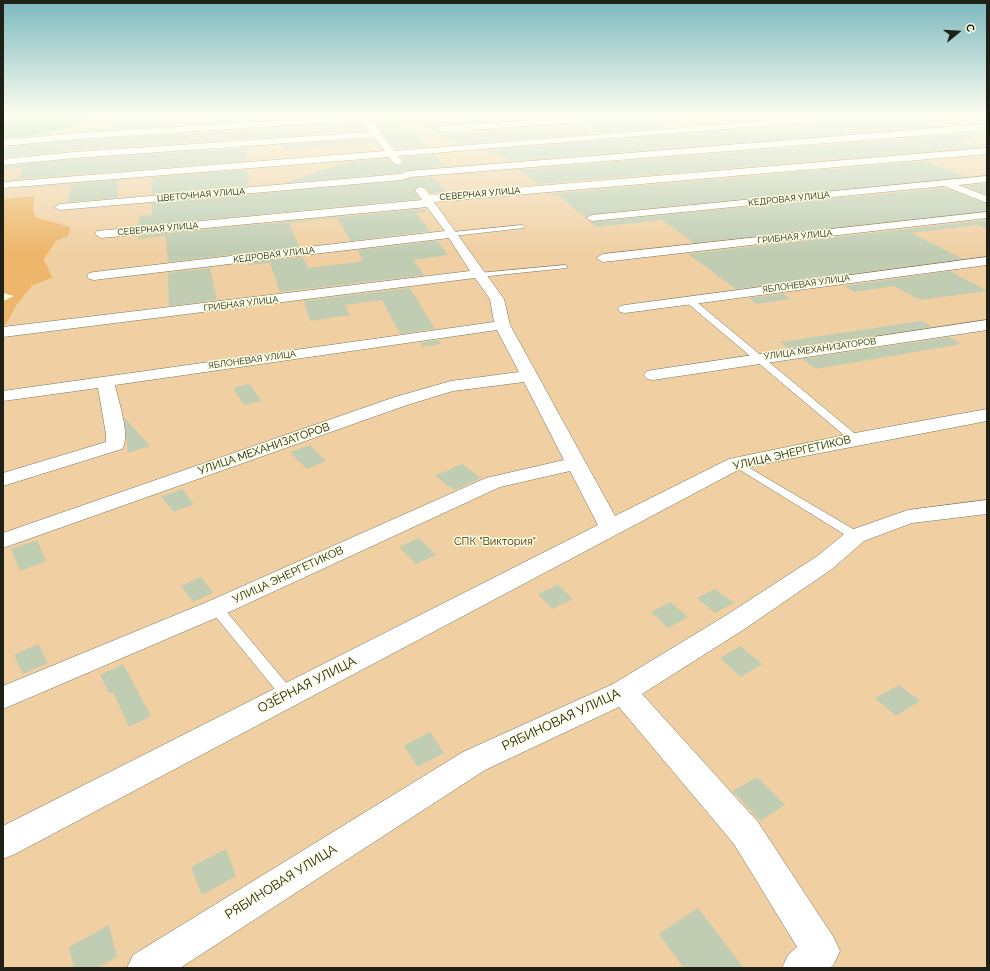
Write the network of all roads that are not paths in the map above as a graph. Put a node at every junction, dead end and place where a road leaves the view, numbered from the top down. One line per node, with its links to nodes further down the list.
1 (278, 162): 11 (street)
2 (399, 162): 7 (street)
3 (554, 162): 7 (street, ЦВЕТОЧНАЯ УЛИЦА)
4 (860, 162): 13 (street, СЕВЕРНАЯ УЛИЦА)
5 (892, 162): 6 (street)
6 (908, 169)
7 (408, 174): 13 (street); 14 (street, ЦВЕТОЧНАЯ УЛИЦА)
8 (923, 175): 10 (street)
9 (987, 179): 10 (street, КЕДРОВАЯ УЛИЦА)
10 (944, 184): 12 (street); 16 (street, КЕДРОВАЯ УЛИЦА)
11 (3, 185)
12 (987, 200)
13 (428, 201): 18 (street, СЕВЕРНАЯ УЛИЦА); 19 (street)
14 (60, 207)
15 (987, 215): 20 (street, ГРИБНАЯ УЛИЦА)
16 (592, 218)
17 (522, 228): 19 (lane)
18 (102, 234)
19 (453, 234): 23 (street); 24 (street, КЕДРОВАЯ УЛИЦА)
20 (603, 258)
21 (987, 261): 25 (street, ЯБЛОНЕВАЯ УЛИЦА)
22 (564, 267): 23 (lane)
23 (478, 274): 27 (street); 29 (street, ГРИБНАЯ УЛИЦА)
24 (94, 276)
25 (689, 300): 26 (street, ЯБЛОНЕВАЯ УЛИЦА); 30 (lane)
26 (625, 309)
27 (502, 325): 32 (street); 33 (street, ЯБЛОНЕВАЯ УЛИЦА)
28 (987, 325): 30 (street, УЛИЦА МЕХАНИЗАТОРОВ)
29 (3, 332)
30 (760, 358): 31 (street, УЛИЦА МЕХАНИЗАТОРОВ); 36 (lane)
31 (653, 375)
32 (530, 376): 37 (street); 43 (street, УЛИЦА МЕХАНИЗАТОРОВ)
33 (105, 381): 34 (street, ЯБЛОНЕВАЯ УЛИЦА); 39 (street)
34 (3, 396)
35 (987, 415): 36 (street, УЛИЦА ЭНЕРГЕТИКОВ)
36 (855, 438): 38 (street, УЛИЦА ЭНЕРГЕТИКОВ)
37 (577, 463): 41 (street); 44 (street, УЛИЦА ЭНЕРГЕТИКОВ)
38 (736, 463): 41 (street, УЛИЦА ЭНЕРГЕТИКОВ); 42 (lane)
39 (3, 480)
40 (987, 507): 42 (street, РЯБИНОВАЯ УЛИЦА)
41 (611, 529): 46 (street, ОЗЁРНАЯ УЛИЦА)
42 (856, 536): 45 (street, РЯБИНОВАЯ УЛИЦА)
43 (3, 541)
44 (216, 608): 46 (lane); 47 (street, УЛИЦА ЭНЕРГЕТИКОВ)
45 (623, 692): 49 (street); 50 (street, РЯБИНОВАЯ УЛИЦА)
46 (288, 695): 48 (street, ОЗЁРНАЯ УЛИЦА)
47 (3, 698)
48 (3, 843)
49 (811, 959)
50 (146, 968)

